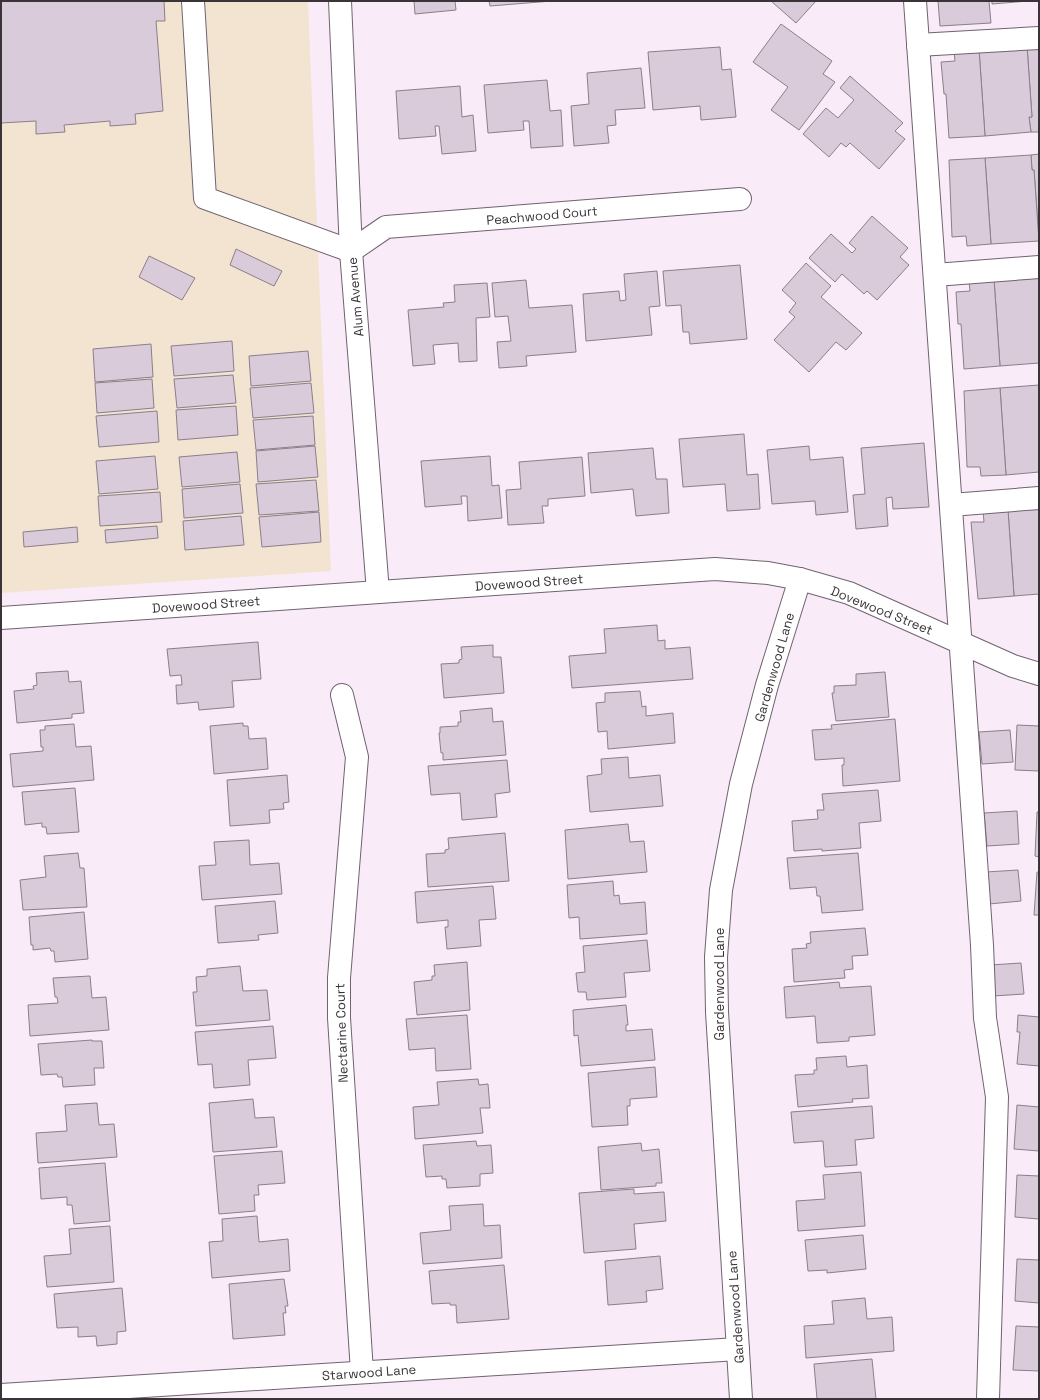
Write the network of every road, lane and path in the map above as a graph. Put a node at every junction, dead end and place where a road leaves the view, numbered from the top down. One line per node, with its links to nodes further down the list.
1 (193, 1): 7 (street)
2 (340, 1): 7 (street, Alum Avenue)
3 (915, 1): 5 (street)
4 (1039, 38): 5 (street)
5 (918, 45): 9 (street)
6 (740, 199): 7 (street, Peachwood Court)
7 (351, 251): 13 (street, Alum Avenue)
8 (1039, 267): 9 (street)
9 (935, 275): 11 (street)
10 (1039, 498): 11 (street)
11 (951, 505): 15 (street)
12 (800, 579): 13 (street, Dovewood Street); 15 (street, Dovewood Street); 18 (street, Gardenwood Lane)
13 (378, 592): 14 (street, Dovewood Street)
14 (1, 618)
15 (960, 643): 16 (street, Dovewood Street); 22 (street)
16 (1039, 674)
17 (342, 695): 19 (street, Nectarine Court)
18 (738, 1349): 19 (street, Starwood Lane); 21 (street, Gardenwood Lane)
19 (362, 1372): 20 (street, Starwood Lane)
20 (1, 1395)
21 (741, 1399)
22 (988, 1399)

